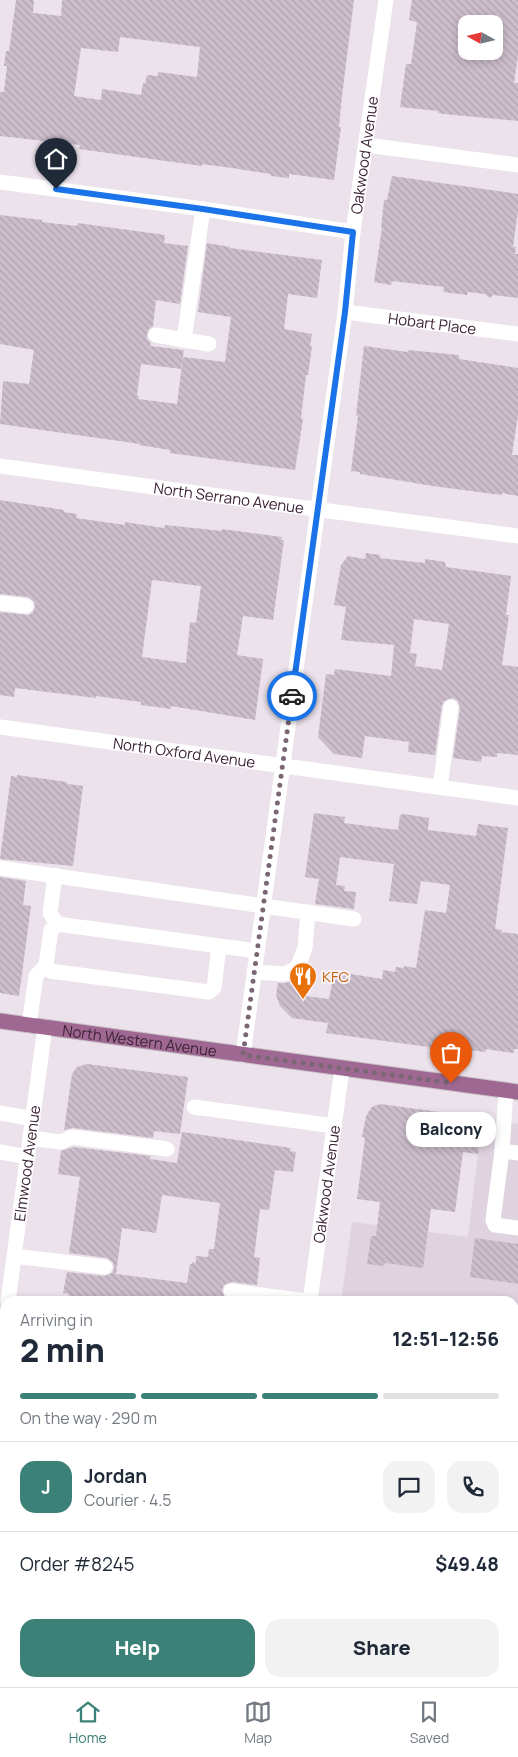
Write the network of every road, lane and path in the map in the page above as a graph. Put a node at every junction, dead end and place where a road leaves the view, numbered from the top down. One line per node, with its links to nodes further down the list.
1 (386, 0): 2 (street, Oakwood Avenue)
2 (366, 146): 3 (street); 6 (street, Oakwood Avenue)
3 (518, 165)
4 (0, 182): 5 (street)
5 (203, 209): 6 (street); 10 (street)
6 (353, 232): 7 (street, Oakwood Avenue)
7 (345, 312): 8 (street, Hobart Place); 13 (street, Oakwood Avenue)
8 (518, 334)
9 (156, 335): 10 (street)
10 (184, 340): 11 (street)
11 (209, 344)
12 (0, 466): 13 (street, North Serrano Avenue)
13 (318, 510): 14 (street, North Serrano Avenue); 19 (street, Oakwood Avenue)
14 (518, 536)
15 (0, 604): 16 (street)
16 (26, 606)
17 (451, 708): 20 (street)
18 (0, 728): 19 (street, North Oxford Avenue)
19 (282, 767): 20 (street, North Oxford Avenue); 24 (street, Oakwood Avenue)
20 (440, 787): 21 (street, North Oxford Avenue)
21 (518, 798)
22 (0, 868): 23 (street)
23 (55, 875): 24 (street); 27 (street)
24 (263, 905): 25 (street); 29 (street, Oakwood Avenue)
25 (308, 912): 26 (street); 31 (street)
26 (354, 919)
27 (57, 924): 28 (street); 30 (street)
28 (219, 946): 29 (street); 30 (street)
29 (257, 951): 31 (street, Oakwood Avenue)
30 (46, 965): 33 (street)
31 (254, 972): 35 (street, Oakwood Avenue)
32 (0, 1021): 33 (main road, North Western Avenue)
33 (29, 1025): 34 (main road, North Western Avenue)
34 (45, 1027): 35 (main road, North Western Avenue); 40 (street, Elmwood Avenue)
35 (243, 1055): 36 (main road, North Western Avenue)
36 (342, 1069): 37 (main road, North Western Avenue); 41 (street, Oakwood Avenue)
37 (512, 1092): 44 (street)
38 (194, 1107): 41 (street)
39 (0, 1113): 40 (street)
40 (33, 1119): 42 (street, Elmwood Avenue)
41 (334, 1126): 54 (street, Oakwood Avenue)
42 (30, 1138): 43 (street); 47 (street, Elmwood Avenue)
43 (167, 1149)
44 (502, 1151): 46 (street); 48 (street)
45 (0, 1152): 47 (street)
46 (518, 1153)
47 (28, 1156): 49 (street, Elmwood Avenue)
48 (518, 1228)
49 (14, 1256): 50 (street); 52 (street, Elmwood Avenue)
50 (105, 1267)
51 (231, 1291): 53 (street)
52 (9, 1296)
53 (270, 1296)
54 (310, 1296)

